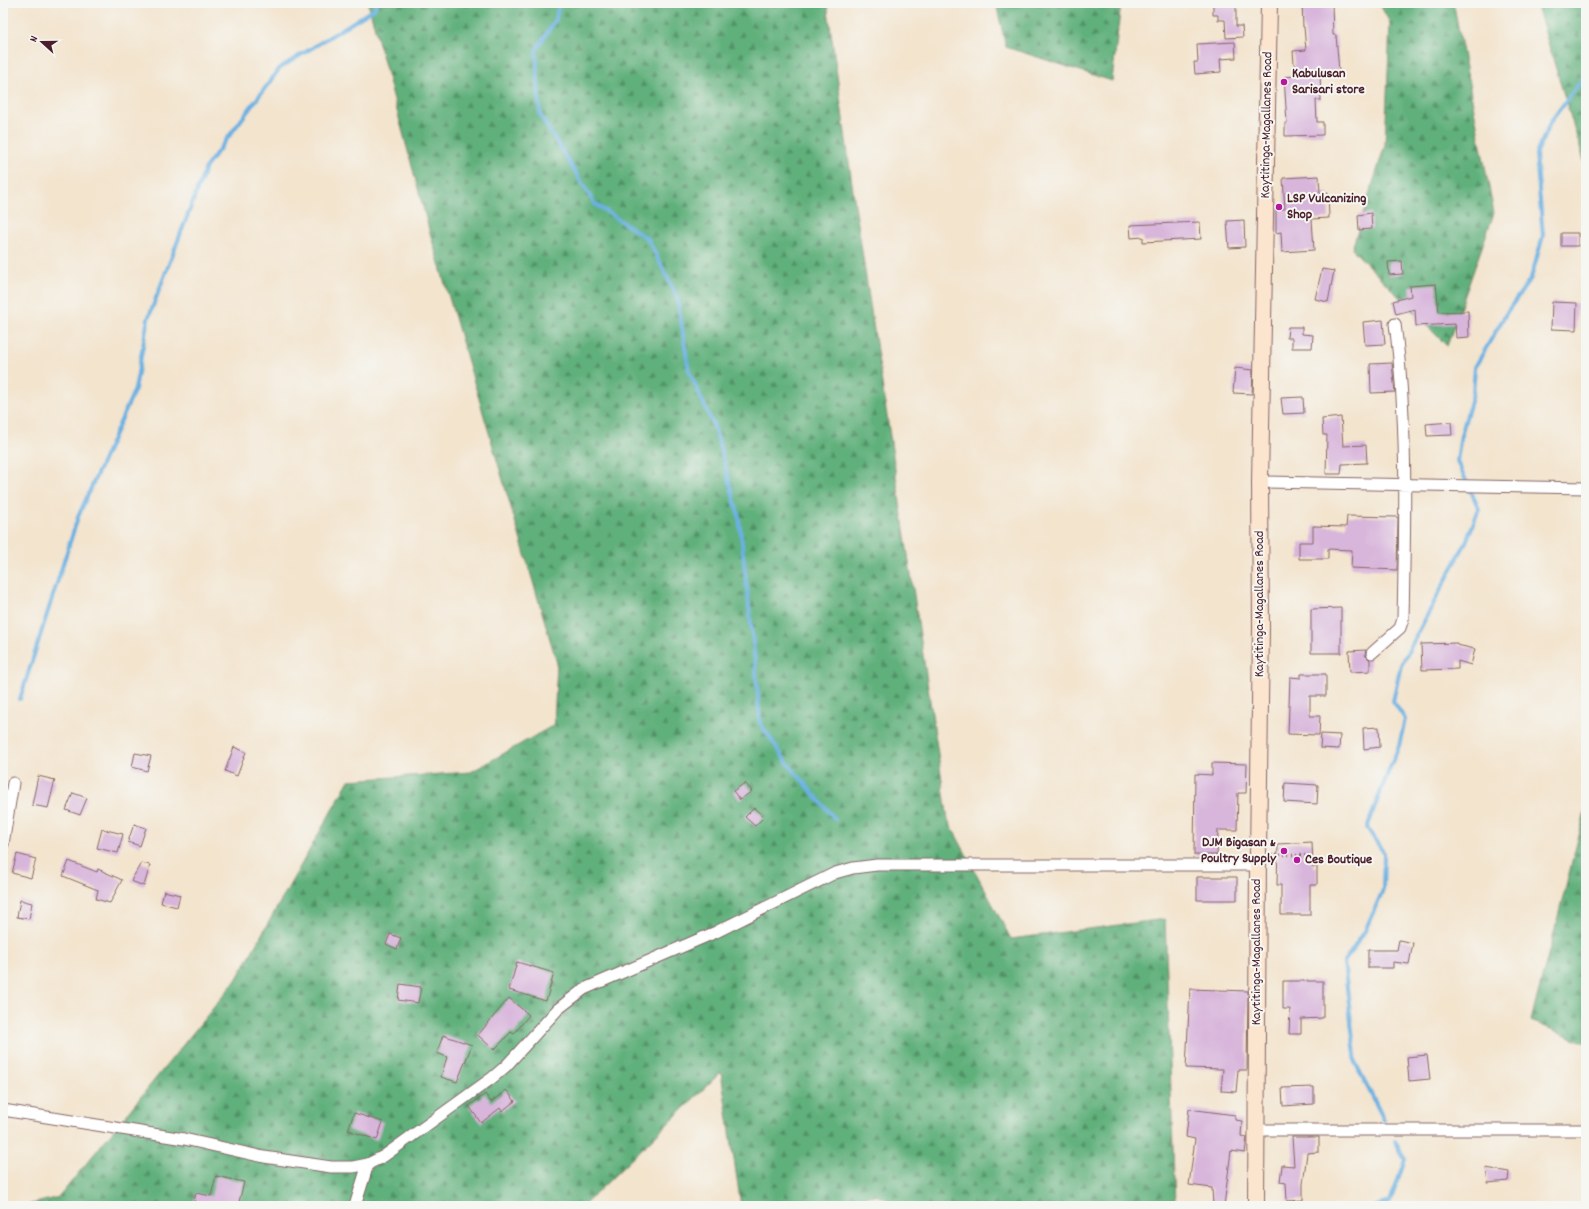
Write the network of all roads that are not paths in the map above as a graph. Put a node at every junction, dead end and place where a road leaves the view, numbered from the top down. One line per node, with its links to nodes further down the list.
1 (1269, 3): 3 (main road, Kaytitinga-Magallanes Road)
2 (1395, 324): 4 (street)
3 (1260, 482): 4 (street); 9 (main road, Kaytitinga-Magallanes Road)
4 (1406, 484): 5 (street); 6 (street)
5 (1586, 488)
6 (1372, 653)
7 (14, 783): 8 (street)
8 (3, 844)
9 (1258, 860): 11 (main road, Kaytitinga-Magallanes Road); 13 (street)
10 (3, 1110): 13 (street)
11 (1256, 1130): 12 (street); 15 (main road, Kaytitinga-Magallanes Road)
12 (1586, 1130)
13 (368, 1164): 14 (street)
14 (355, 1206)
15 (1256, 1206)

